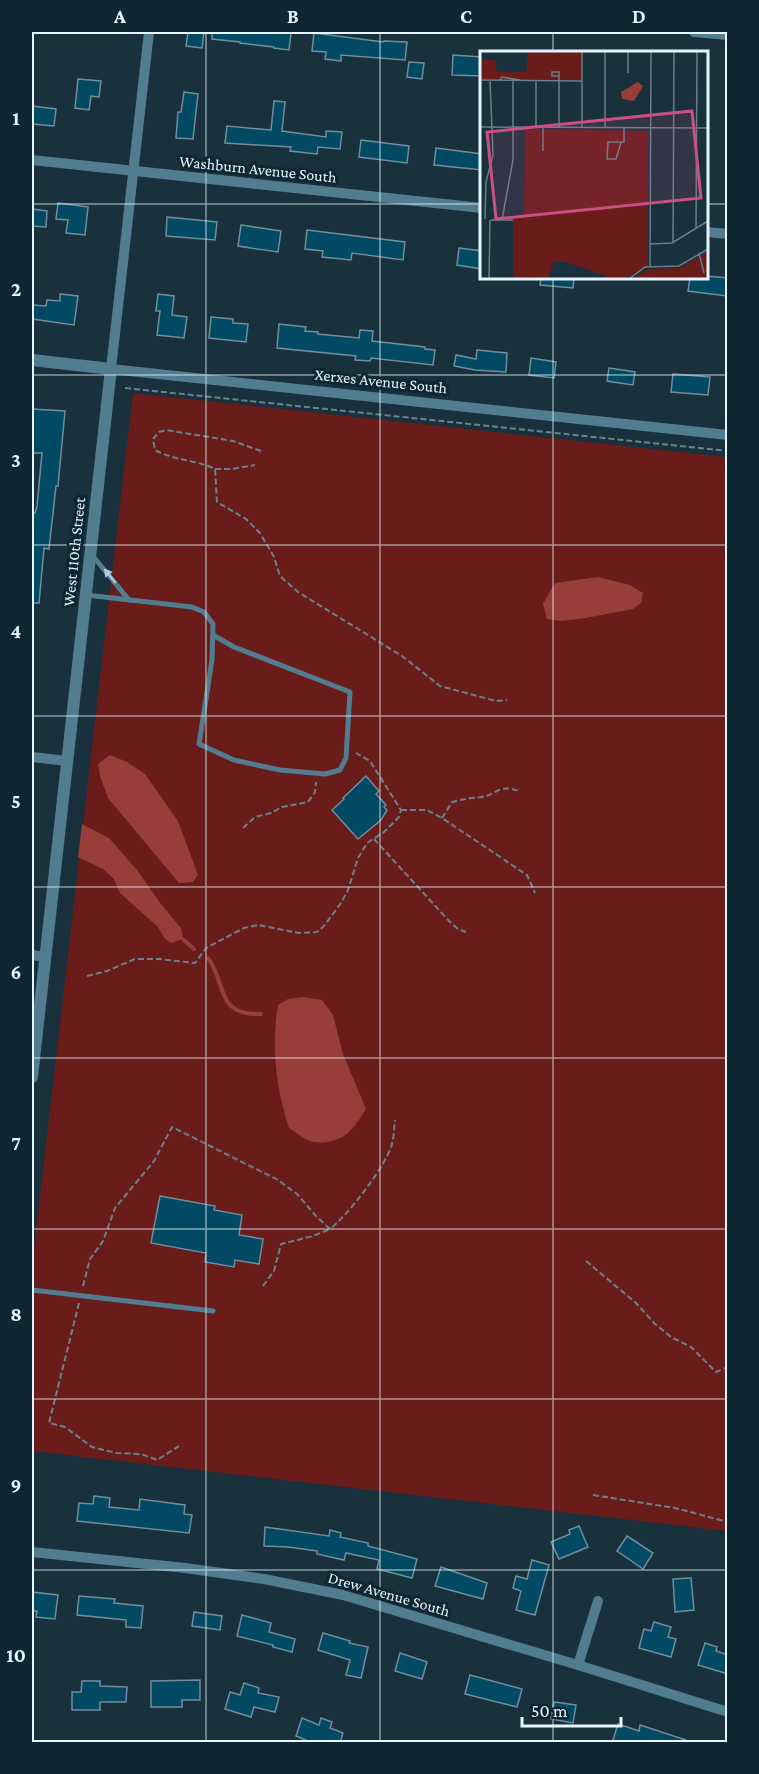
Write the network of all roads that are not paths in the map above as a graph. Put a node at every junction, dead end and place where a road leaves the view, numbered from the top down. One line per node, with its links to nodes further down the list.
1 (150, 32): 5 (street, West 110th Street)
2 (694, 32): 3 (street)
3 (728, 35)
4 (32, 160): 5 (street, Washburn Avenue South)
5 (134, 171): 6 (street, Washburn Avenue South); 10 (street, West 110th Street)
6 (480, 208)
7 (708, 232): 8 (street)
8 (728, 234)
9 (32, 360): 10 (street, Xerxes Avenue South)
10 (111, 369): 11 (street, Xerxes Avenue South); 12 (street, West 110th Street)
11 (728, 435)
12 (91, 552): 13 (street, West 110th Street); 14 (lane, one-way to 12)
13 (86, 595): 14 (lane); 17 (street, West 110th Street)
14 (129, 600): 15 (lane)
15 (213, 636): 15 (lane)
16 (32, 757): 17 (street)
17 (67, 761): 19 (street, West 110th Street)
18 (32, 955): 19 (street)
19 (45, 957): 20 (street, West 110th Street)
20 (32, 1077)
21 (32, 1290): 22 (lane)
22 (213, 1311)
23 (32, 1552): 25 (street, Drew Avenue South)
24 (598, 1600): 25 (street)
25 (578, 1665): 26 (street, Drew Avenue South)
26 (728, 1712)

